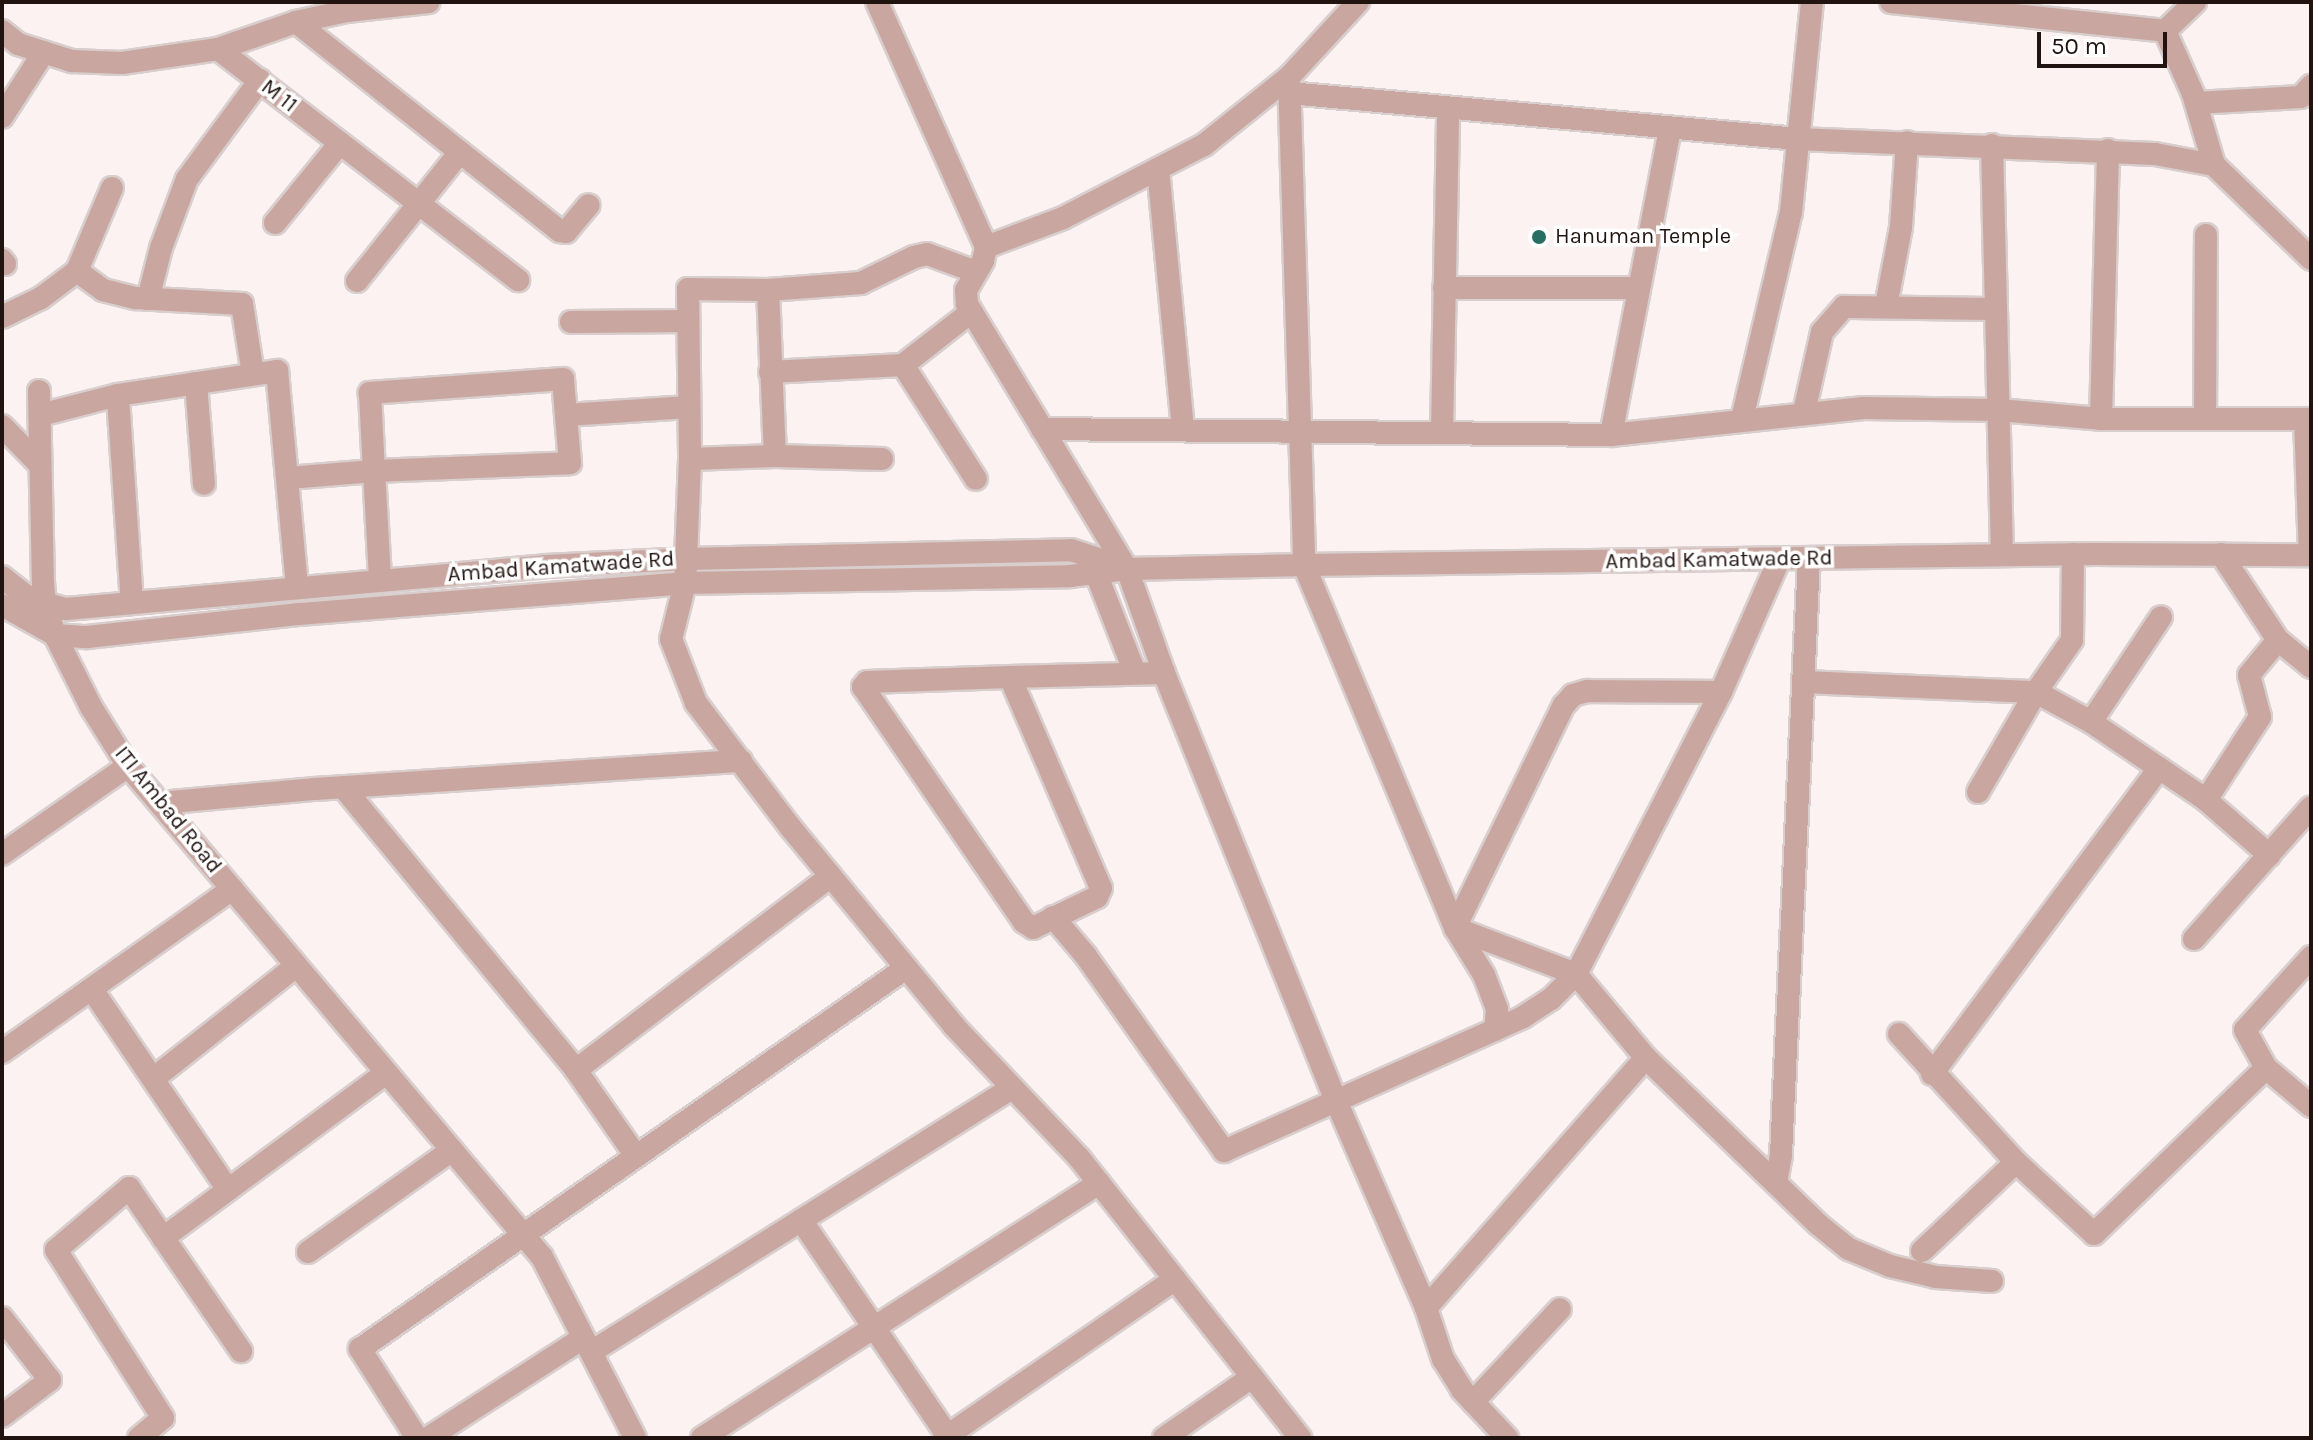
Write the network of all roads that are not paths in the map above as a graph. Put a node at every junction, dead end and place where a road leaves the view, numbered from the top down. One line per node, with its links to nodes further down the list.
1 (429, 2): 8 (street)
2 (877, 2): 33 (street)
3 (1358, 2): 14 (street)
4 (1812, 2): 20 (street)
5 (1891, 2): 7 (street)
6 (2195, 2): 10 (street)
7 (1997, 8): 10 (street)
8 (296, 22): 11 (street); 25 (street)
9 (2, 31): 12 (street)
10 (2165, 31): 16 (street)
11 (218, 49): 12 (street); 13 (street, M 11)
12 (44, 52): 18 (street)
13 (260, 80): 22 (street, M 11); 42 (street)
14 (1289, 85): 17 (street); 27 (street); 67 (street)
15 (2311, 86): 16 (street)
16 (2196, 103): 26 (street)
17 (1448, 108): 19 (street); 39 (street)
18 (2, 117)
19 (1670, 128): 20 (street); 40 (street)
20 (1798, 139): 21 (street); 60 (street)
21 (1907, 142): 23 (street); 43 (street)
22 (340, 143): 29 (street, M 11); 31 (street)
23 (1992, 145): 24 (street); 44 (street)
24 (2108, 150): 26 (street); 61 (street)
25 (460, 152): 29 (street); 30 (street)
26 (2214, 165): 34 (street)
27 (1158, 169): 33 (street); 66 (street)
28 (112, 188): 35 (street)
29 (419, 203): 37 (street, M 11); 38 (street)
30 (589, 205)
31 (275, 223)
32 (2206, 235): 62 (street)
33 (986, 247): 36 (street)
34 (2311, 259)
35 (77, 271): 42 (street); 46 (street)
36 (976, 272): 41 (street); 45 (street)
37 (518, 280)
38 (357, 281)
39 (1444, 288): 40 (street); 68 (street)
40 (1639, 288): 69 (street)
41 (768, 290): 47 (street); 50 (street)
42 (148, 299): 51 (street)
43 (1886, 306): 44 (street); 57 (street)
44 (1996, 309): 56 (street)
45 (971, 312): 49 (street); 65 (street)
46 (2, 317)
47 (687, 321): 48 (street); 55 (street)
48 (571, 322)
49 (903, 365): 50 (street); 76 (street)
50 (770, 372): 70 (street)
51 (253, 374): 52 (street); 75 (street)
52 (196, 383): 54 (street); 77 (street)
53 (39, 391): 58 (street, ITI Ambad Road)
54 (118, 395): 58 (street); 92 (street)
55 (689, 407): 59 (street); 71 (street)
56 (1999, 410): 57 (street); 61 (street); 80 (street)
57 (1804, 412): 60 (street)
58 (40, 415): 73 (street, ITI Ambad Road)
59 (566, 415): 74 (street); 74 (street)
60 (1742, 419): 69 (street)
61 (2101, 419): 62 (street)
62 (2205, 419): 63 (street)
63 (2309, 419): 81 (street)
64 (2, 426): 73 (street)
65 (1042, 429): 66 (street); 86 (street)
66 (1183, 430): 67 (street)
67 (1300, 431): 68 (street); 85 (street)
68 (1442, 432): 69 (street)
69 (1611, 435)
70 (775, 456): 71 (street); 72 (street)
71 (690, 459): 82 (street)
72 (882, 459)
73 (40, 465): 94 (street, ITI Ambad Road)
74 (374, 471): 75 (street); 89 (street)
75 (288, 478): 91 (street)
76 (976, 479)
77 (204, 484)
78 (2073, 554): 79 (street, Ambad Kamatwade Rd); 80 (street, Ambad Kamatwade Rd); 104 (street)
79 (2221, 554): 81 (street, Ambad Kamatwade Rd); 97 (street)
80 (2002, 555): 83 (street, Ambad Kamatwade Rd)
81 (2310, 555)
82 (686, 559): 86 (street, Ambad Kamatwade Rd); 89 (street, Ambad Kamatwade Rd); 90 (street)
83 (1809, 559): 84 (street, Ambad Kamatwade Rd); 102 (street)
84 (1779, 560): 85 (street, Ambad Kamatwade Rd); 103 (street)
85 (1304, 565): 86 (street, Ambad Kamatwade Rd); 119 (street)
86 (1127, 569): 87 (street, Ambad Kamatwade Rd); 100 (street)
87 (1096, 573): 90 (street, Ambad Kamatwade Rd); 99 (street)
88 (2, 577): 94 (street, Ambad Kamatwade Rd)
89 (380, 580): 91 (street, Ambad Kamatwade Rd)
90 (685, 583): 96 (street, Ambad Kamatwade Rd); 106 (street)
91 (297, 588): 92 (street, Ambad Kamatwade Rd)
92 (132, 603): 94 (street, Ambad Kamatwade Rd)
93 (2, 605): 96 (street, Ambad Kamatwade Rd)
94 (45, 605): 96 (street, ITI Ambad Road)
95 (2161, 617): 105 (street)
96 (55, 635): 107 (street, ITI Ambad Road)
97 (2278, 640): 98 (street); 111 (street)
98 (2311, 667)
99 (1135, 673): 100 (street); 101 (street)
100 (1164, 673): 136 (street)
101 (1010, 677): 101 (street)
102 (1804, 682): 104 (street); 142 (street)
103 (1721, 692): 119 (street); 124 (street)
104 (2036, 692): 105 (street); 110 (street)
105 (2091, 722): 108 (street)
106 (741, 761): 109 (street); 116 (street)
107 (128, 766): 112 (street, ITI Ambad Road); 114 (street)
108 (2159, 768): 111 (street); 133 (street)
109 (343, 787): 112 (street); 131 (street)
110 (1978, 792)
111 (2206, 800): 115 (street)
112 (160, 803): 117 (street, ITI Ambad Road)
113 (2311, 807): 115 (street)
114 (2, 854)
115 (2269, 855): 120 (street)
116 (831, 876): 123 (street); 131 (street)
117 (232, 889): 122 (street); 125 (street, ITI Ambad Road)
118 (1053, 917): 136 (street)
119 (1455, 928): 124 (street); 126 (street)
120 (2194, 939)
121 (2311, 957): 130 (street)
122 (296, 966): 132 (street); 134 (street)
123 (906, 968): 135 (street); 139 (street)
124 (1576, 974): 126 (street); 129 (street)
125 (93, 991): 128 (street, ITI Ambad Road); 134 (street)
126 (1495, 1030): 136 (street)
127 (1899, 1034): 133 (street)
128 (2, 1052)
129 (1646, 1058): 142 (street); 151 (street)
130 (2266, 1068): 137 (street); 140 (street)
131 (576, 1070): 139 (street)
132 (385, 1074): 138 (street); 143 (street)
133 (1932, 1074): 140 (street)
134 (153, 1079): 143 (street)
135 (1012, 1088): 141 (street); 144 (street)
136 (1337, 1103): 151 (street)
137 (2311, 1106)
138 (452, 1150): 145 (street); 148 (street)
139 (636, 1156): 145 (street)
140 (2016, 1162): 147 (street)
141 (1099, 1183): 149 (street); 154 (street)
142 (1776, 1183): 150 (street)
143 (228, 1190): 146 (street)
144 (801, 1220): 154 (street); 155 (street)
145 (523, 1235): 155 (street); 162 (street)
146 (163, 1238): 156 (street); 161 (street)
147 (1922, 1251)
148 (308, 1252)
149 (1175, 1279): 157 (street); 160 (street)
150 (1992, 1281)
151 (1426, 1308): 158 (street)
152 (1560, 1309): 158 (street)
153 (2, 1318): 159 (street)
154 (871, 1327): 160 (street); 165 (street)
155 (587, 1345): 163 (street); 164 (street)
156 (241, 1351)
157 (1252, 1377): 166 (street); 167 (street)
158 (1473, 1402): 168 (street)
159 (2, 1416)
160 (947, 1437)
161 (139, 1438)
162 (417, 1438)
163 (428, 1438)
164 (635, 1438)
165 (702, 1438)
166 (1164, 1438)
167 (1300, 1438)
168 (1507, 1438)

